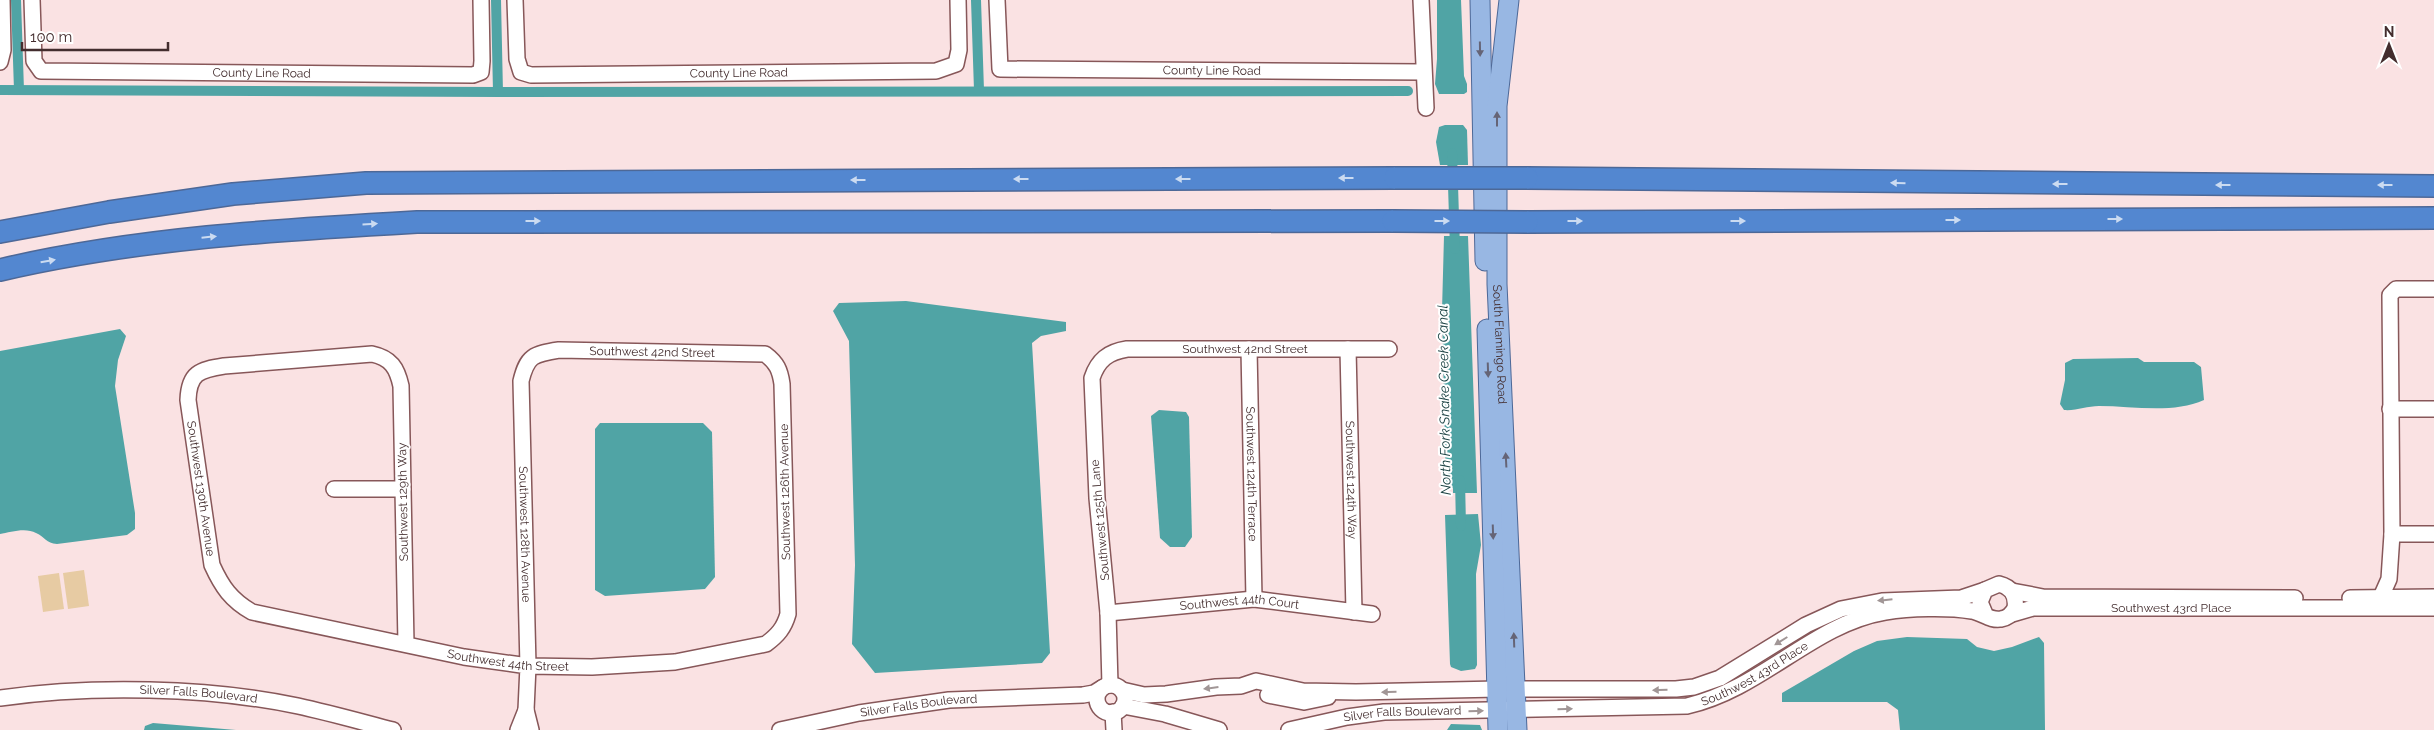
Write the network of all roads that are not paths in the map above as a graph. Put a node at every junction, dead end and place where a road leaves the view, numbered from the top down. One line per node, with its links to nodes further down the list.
1 (2, 0): 10 (street)
2 (32, 0): 3 (street, County Line Road)
3 (481, 0)
4 (516, 0): 5 (street, County Line Road)
5 (958, 0)
6 (997, 0): 11 (street, County Line Road)
7 (1421, 0): 11 (street)
8 (1480, 0): 49 (main road, South Flamingo Road, one-way to 49)
9 (1509, 0): 49 (main road, South Flamingo Road, one-way to 9)
10 (0, 62)
11 (1423, 72): 12 (street)
12 (1426, 108)
13 (2434, 186): 15 (highway, one-way to 15, bridge)
14 (2434, 218): 16 (highway, one-way to 14, bridge)
15 (0, 232)
16 (0, 270)
17 (2434, 289): 25 (street)
18 (1249, 349): 19 (street, Southwest 42nd Street); 22 (street, Southwest 42nd Street); 36 (street, Southwest 124th Terrace)
19 (1348, 349): 20 (street, Southwest 42nd Street); 38 (street, Southwest 124th Way)
20 (1390, 349)
21 (530, 358): 23 (street, Southwest 42nd Street); 47 (street, Southwest 128th Avenue)
22 (1103, 358): 39 (street, Southwest 125th Lane)
23 (773, 360): 44 (street, Southwest 126th Avenue)
24 (391, 362): 28 (street, Southwest 129th Way); 33 (street, Southwest 130th Avenue)
25 (2390, 409): 26 (street); 29 (street)
26 (2434, 409)
27 (334, 489): 28 (street)
28 (403, 489): 46 (street, Southwest 129th Way)
29 (2392, 534): 30 (street); 34 (street)
30 (2434, 534)
31 (1985, 590): 32 (street); 41 (street); 43 (street, Southwest 43rd Place, one-way to 43)
32 (2012, 591): 34 (street, Southwest 43rd Place); 42 (street)
33 (230, 597): 46 (street, Southwest 44th Street)
34 (2381, 597): 35 (street, Southwest 43rd Place)
35 (2434, 598)
36 (1254, 599): 38 (street, Southwest 44th Court); 39 (street, Southwest 44th Court)
37 (2434, 608): 42 (street, Southwest 43rd Place)
38 (1354, 612): 40 (street, Southwest 44th Court)
39 (1108, 613): 52 (street, Southwest 125th Lane)
40 (1372, 614)
41 (1985, 614): 42 (street); 45 (street, Southwest 43rd Place)
42 (2012, 614)
43 (1823, 616): 45 (street); 49 (street, Southwest 43rd Place, one-way to 49)
44 (785, 626): 47 (street, Southwest 44th Street)
45 (1832, 631): 54 (street, Southwest 43rd Place, one-way to 45)
46 (406, 644): 47 (street, Southwest 44th Street)
47 (528, 666): 53 (street, Southwest 128th Avenue)
48 (1241, 686): 50 (street, Silver Falls Boulevard); 50 (street, Silver Falls Boulevard); 52 (street, Silver Falls Boulevard, one-way to 52)
49 (1507, 689): 50 (street, Silver Falls Boulevard, one-way to 50); 54 (main road)
50 (1356, 692)
51 (0, 698): 55 (street, Silver Falls Boulevard)
52 (1112, 699): 58 (street, Silver Falls Boulevard); 59 (street, Southwest 125th Lane); 60 (street, Silver Falls Boulevard)
53 (526, 710): 56 (street, Southwest 128th Avenue); 57 (street, Southwest 128th Avenue)
54 (1507, 710): 61 (street, Silver Falls Boulevard, one-way to 54); 62 (main road); 63 (main road)
55 (393, 730)
56 (518, 730)
57 (531, 730)
58 (780, 730)
59 (1114, 730)
60 (1220, 730)
61 (1289, 730)
62 (1498, 730)
63 (1517, 730)

